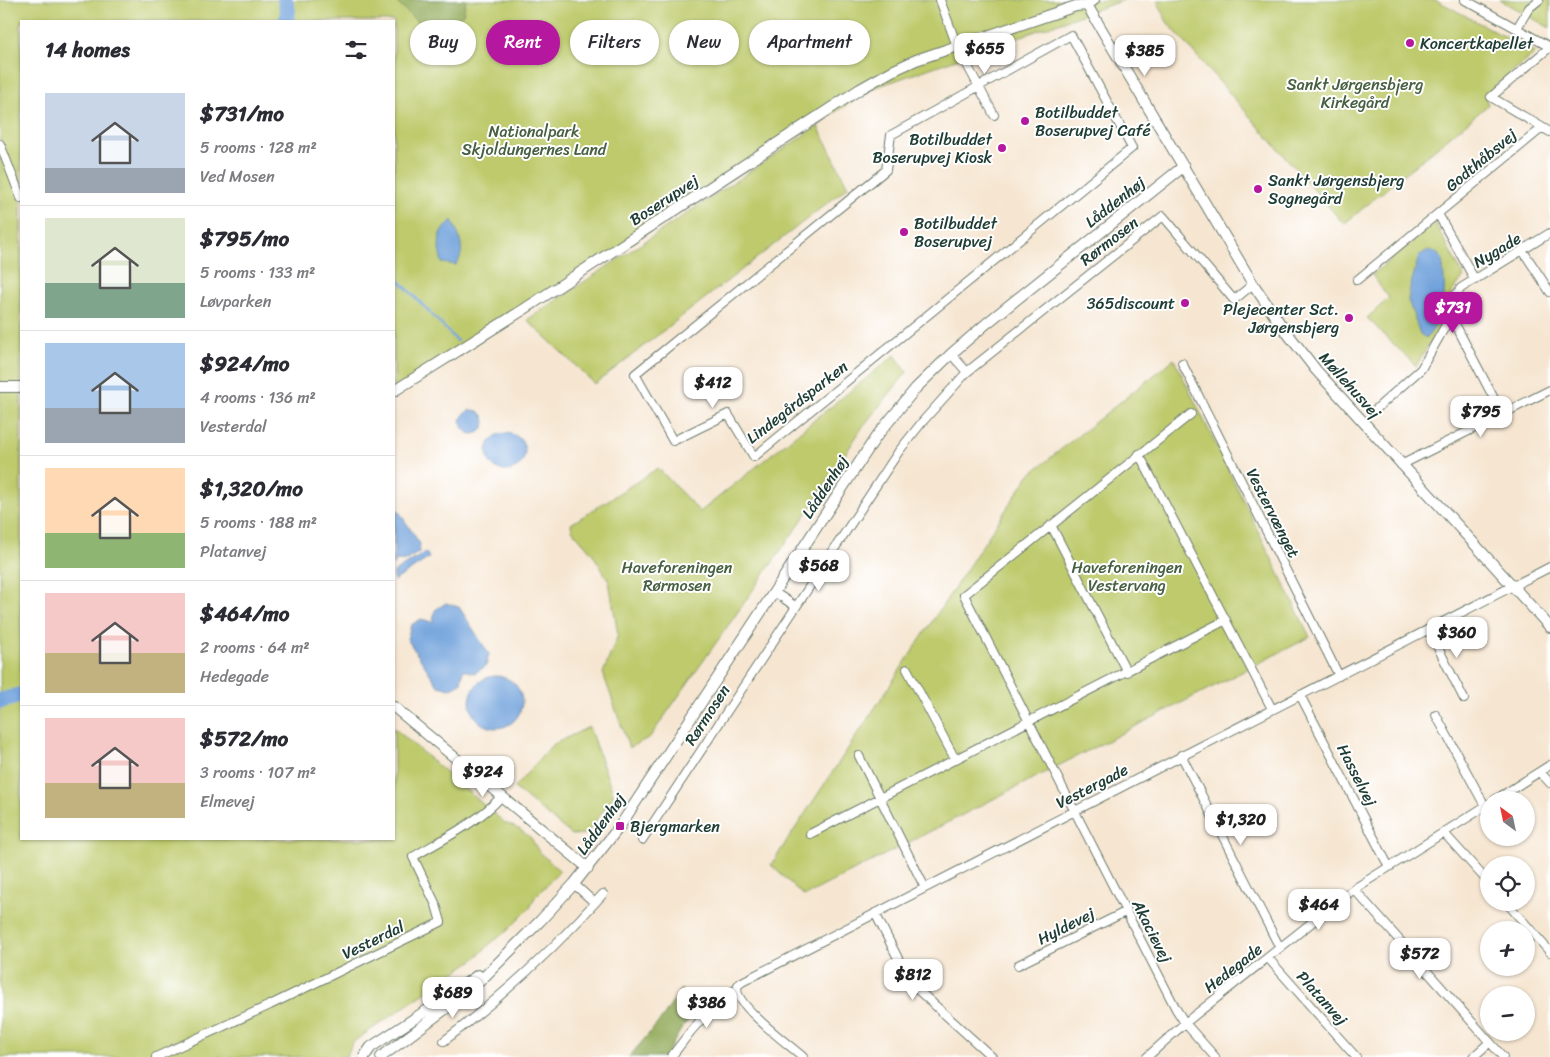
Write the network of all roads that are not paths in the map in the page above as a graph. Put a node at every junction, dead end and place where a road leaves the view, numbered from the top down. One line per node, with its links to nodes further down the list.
1 (940, 0): 6 (street)
2 (1465, 0): 5 (street)
3 (1539, 0): 5 (street)
4 (1091, 2): 6 (street, Boserupvej); 13 (street, Møllehusvej)
5 (1517, 28): 7 (street)
6 (957, 46): 8 (street); 28 (street, Boserupvej)
7 (1550, 47): 10 (street)
8 (978, 87): 8 (street, Lindegårdsparken); 9 (street)
9 (994, 115)
10 (1542, 128): 11 (street); 15 (street, Godthåbsvej)
11 (1550, 132)
12 (0, 144): 14 (street)
13 (1184, 166): 20 (street, Møllehusvej); 23 (street, Låddenhøj)
14 (20, 195)
15 (1438, 214): 18 (street, Godthåbsvej); 19 (street)
16 (1550, 233): 17 (street, Nygade)
17 (1523, 251): 19 (street, Nygade); 21 (street)
18 (1356, 280)
19 (1475, 280): 22 (street, Nygade)
20 (1254, 284): 25 (street, Rørmosen); 34 (street, Møllehusvej)
21 (1550, 292)
22 (1451, 316): 30 (street, Nygade); 32 (street)
23 (951, 354): 25 (street); 38 (street, Låddenhøj)
24 (1182, 363): 45 (street, Vestervænget)
25 (967, 372): 39 (street, Rørmosen)
26 (0, 387): 27 (street)
27 (20, 387)
28 (395, 390)
29 (1550, 390): 32 (street)
30 (1375, 410)
31 (1190, 414): 33 (street)
32 (1502, 414): 34 (street)
33 (1139, 454): 35 (street); 40 (street)
34 (1401, 465): 37 (street, Møllehusvej)
35 (1052, 525): 44 (street); 51 (street)
36 (1550, 567): 37 (street, Vestergade)
37 (1512, 586): 41 (street, Møllehusvej); 42 (street, Vestergade)
38 (774, 592): 39 (street); 68 (street, Låddenhøj)
39 (795, 606): 66 (street, Rørmosen)
40 (1226, 620): 44 (street); 49 (street)
41 (1550, 628)
42 (1429, 630): 45 (street, Vestergade); 47 (street)
43 (907, 668): 54 (street)
44 (1127, 672): 51 (street)
45 (1339, 676): 46 (street, Vestergade)
46 (1300, 696): 49 (street, Vestergade); 67 (street, Hasselvej)
47 (1464, 698)
48 (395, 708): 60 (street)
49 (1272, 709): 53 (street, Vestergade)
50 (1436, 715): 59 (street)
51 (1029, 722): 54 (street); 63 (street)
52 (858, 756): 61 (street)
53 (1181, 756): 63 (street, Vestergade); 78 (street)
54 (954, 759): 61 (street)
55 (1550, 765): 56 (street)
56 (1540, 772): 57 (street); 58 (street)
57 (1550, 783)
58 (1509, 791)
59 (1480, 793)
60 (501, 797): 68 (street); 87 (street, Vesterdal)
61 (879, 798): 65 (street); 71 (street)
62 (1480, 810): 64 (street, Hedegade)
63 (1074, 811): 71 (street, Vestergade); 75 (street, Akacievej)
64 (1444, 833): 67 (street, Hedegade); 69 (street)
65 (810, 834)
66 (642, 840)
67 (1389, 867): 72 (street, Hedegade)
68 (588, 868): 70 (street, Låddenhøj)
69 (1480, 873)
70 (574, 884): 74 (street); 80 (street, Låddenhøj)
71 (925, 888): 77 (street, Vestergade)
72 (1354, 889): 78 (street, Hedegade); 86 (street)
73 (603, 894): 74 (street)
74 (595, 903): 85 (street)
75 (1127, 911): 82 (street, Hyldevej); 84 (street, Akacievej)
76 (1514, 911): 79 (street)
77 (875, 914): 83 (street, Vestergade); 92 (street)
78 (1280, 948): 81 (street, Hedegade)
79 (1550, 952)
80 (503, 956): 88 (street, Låddenhøj); 89 (street, Låddenhøj)
81 (1268, 958): 84 (street, Hedegade); 95 (street, Platanvej)
82 (1018, 965)
83 (736, 990): 90 (street, Vestergade); 91 (street)
84 (1185, 1023): 93 (street, Hedegade); 94 (street, Akacievej)
85 (444, 1041)
86 (1490, 1042): 96 (street); 97 (street)
87 (156, 1057)
88 (364, 1057)
89 (381, 1057)
90 (670, 1057)
91 (803, 1057)
92 (992, 1057)
93 (1147, 1057)
94 (1215, 1057)
95 (1356, 1057)
96 (1473, 1057)
97 (1503, 1057)

